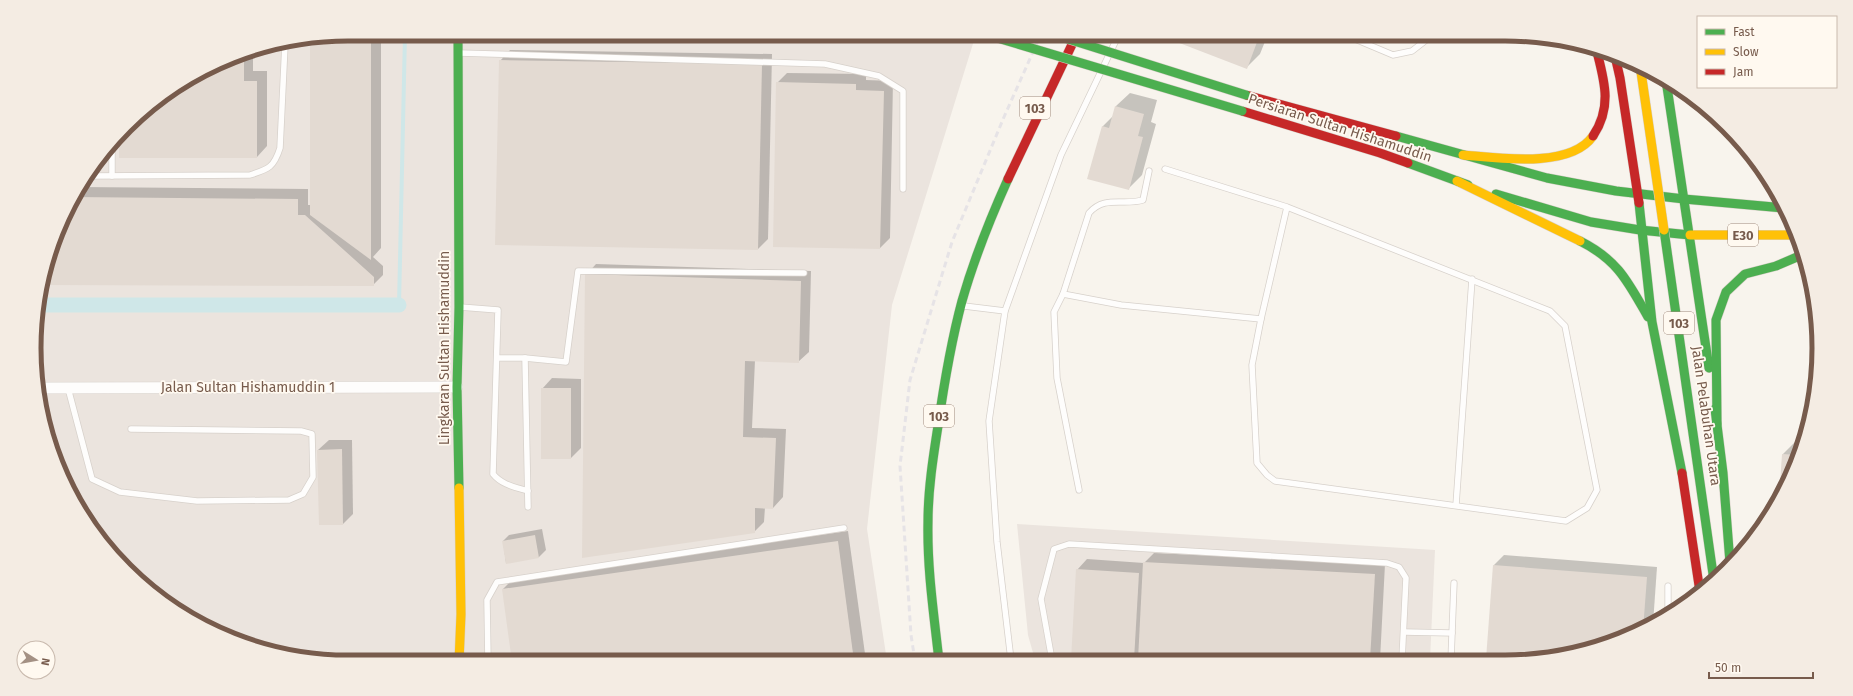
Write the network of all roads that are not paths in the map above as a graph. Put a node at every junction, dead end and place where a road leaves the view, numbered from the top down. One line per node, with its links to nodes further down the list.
1 (458, 41): 10 (main road, Lingkaran Sultan Hishamuddin)
2 (1007, 41): 26 (main road, Persiaran Sultan Hishamuddin, bridge)
3 (1059, 41): 14 (main road)
4 (1074, 41): 20 (main road, Persiaran Sultan Hishamuddin, bridge)
5 (1074, 41): 25 (main road)
6 (1116, 41): 41 (lane)
7 (1359, 41): 8 (lane)
8 (1425, 41)
9 (285, 48): 24 (lane)
10 (457, 53): 27 (lane); 39 (main road, Lingkaran Sultan Hishamuddin)
11 (1598, 55): 20 (main road)
12 (1603, 57): 18 (main road)
13 (1616, 62): 18 (main road)
14 (1051, 63)
15 (1641, 73): 57 (main road, Jalan Pelabuhan Utara / 103, bridge)
16 (1046, 78): 25 (main road, 103)
17 (1667, 88): 29 (main road)
18 (1629, 136): 28 (main road)
19 (112, 152): 24 (lane)
20 (1463, 155): 28 (main road, Persiaran Sultan Hishamuddin)
21 (1165, 169): 30 (lane)
22 (1149, 171): 38 (lane)
23 (94, 176): 24 (lane)
24 (112, 176)
25 (1007, 182): 40 (main road, 103)
26 (1457, 182): 32 (main road, Persiaran Sultan Hishamuddin); 43 (main road)
27 (903, 189)
28 (1638, 195): 29 (main road, Persiaran Sultan Hishamuddin); 32 (main road)
29 (1684, 199): 31 (main road, E30); 33 (main road)
30 (1287, 207): 37 (lane); 42 (lane)
31 (1778, 207)
32 (1642, 230): 33 (main road, Persiaran Sultan Hishamuddin); 43 (main road)
33 (1690, 234): 34 (main road, E30); 49 (main road)
34 (1791, 235)
35 (1798, 256): 49 (main road)
36 (804, 273): 45 (lane)
37 (1472, 279): 53 (lane); 53 (lane)
38 (1063, 294): 42 (lane); 52 (lane)
39 (460, 306): 44 (lane); 46 (main road, Lingkaran Sultan Hishamuddin)
40 (960, 306): 41 (lane); 66 (main road, 103)
41 (1005, 311): 67 (lane)
42 (1261, 319): 53 (lane)
43 (1652, 322): 60 (main road)
44 (498, 358): 45 (lane); 51 (lane)
45 (525, 358): 51 (lane)
46 (457, 387): 48 (street, Jalan Sultan Hishamuddin 1); 64 (main road, Lingkaran Sultan Hishamuddin)
47 (44, 388): 48 (street, Jalan Sultan Hishamuddin 1)
48 (68, 388): 50 (lane)
49 (1717, 424): 56 (main road)
50 (131, 429)
51 (528, 490): 54 (lane)
52 (1079, 490)
53 (1456, 504)
54 (528, 508)
55 (844, 528): 65 (lane)
56 (1729, 557)
57 (1713, 573)
58 (1454, 583): 63 (lane)
59 (1668, 586): 61 (lane)
60 (1699, 586)
61 (1668, 608)
62 (1404, 632): 63 (lane); 68 (lane); 69 (lane)
63 (1452, 633): 70 (lane)
64 (460, 655)
65 (488, 655)
66 (938, 655)
67 (1010, 655)
68 (1051, 655)
69 (1402, 655)
70 (1451, 655)

